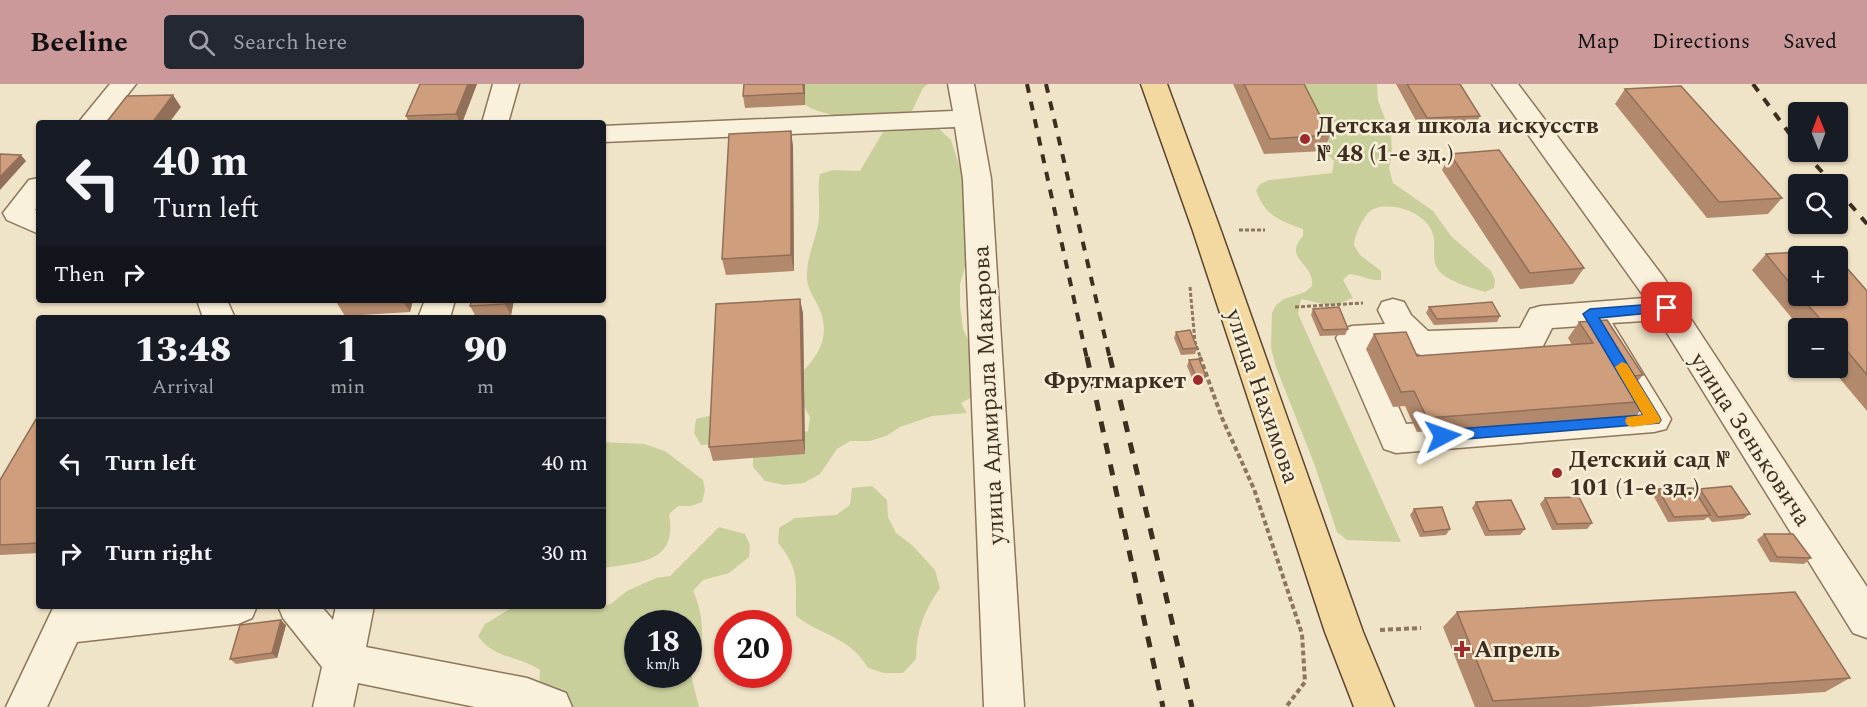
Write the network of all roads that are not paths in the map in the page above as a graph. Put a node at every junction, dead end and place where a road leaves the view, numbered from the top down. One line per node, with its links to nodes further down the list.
1 (123, 84): 7 (street)
2 (506, 84): 8 (street)
3 (961, 84): 6 (street, улица Адмирала Макарова)
4 (1154, 84): 24 (main road, улица Нахимова)
5 (1505, 84): 12 (street, улица Зеньковича)
6 (967, 118): 9 (street); 23 (street, улица Адмирала Макарова)
7 (93, 120)
8 (496, 120)
9 (606, 134)
10 (36, 191): 11 (street)
11 (36, 222)
12 (1667, 308): 13 (street); 18 (street, улица Зеньковича)
13 (1590, 314): 13 (street)
14 (182, 609): 17 (street)
15 (299, 609): 19 (street)
16 (354, 609): 19 (street)
17 (69, 615): 20 (street)
18 (1867, 620)
19 (342, 661): 21 (street); 22 (street)
20 (26, 707)
21 (333, 707)
22 (552, 707)
23 (1004, 707)
24 (1374, 707)

